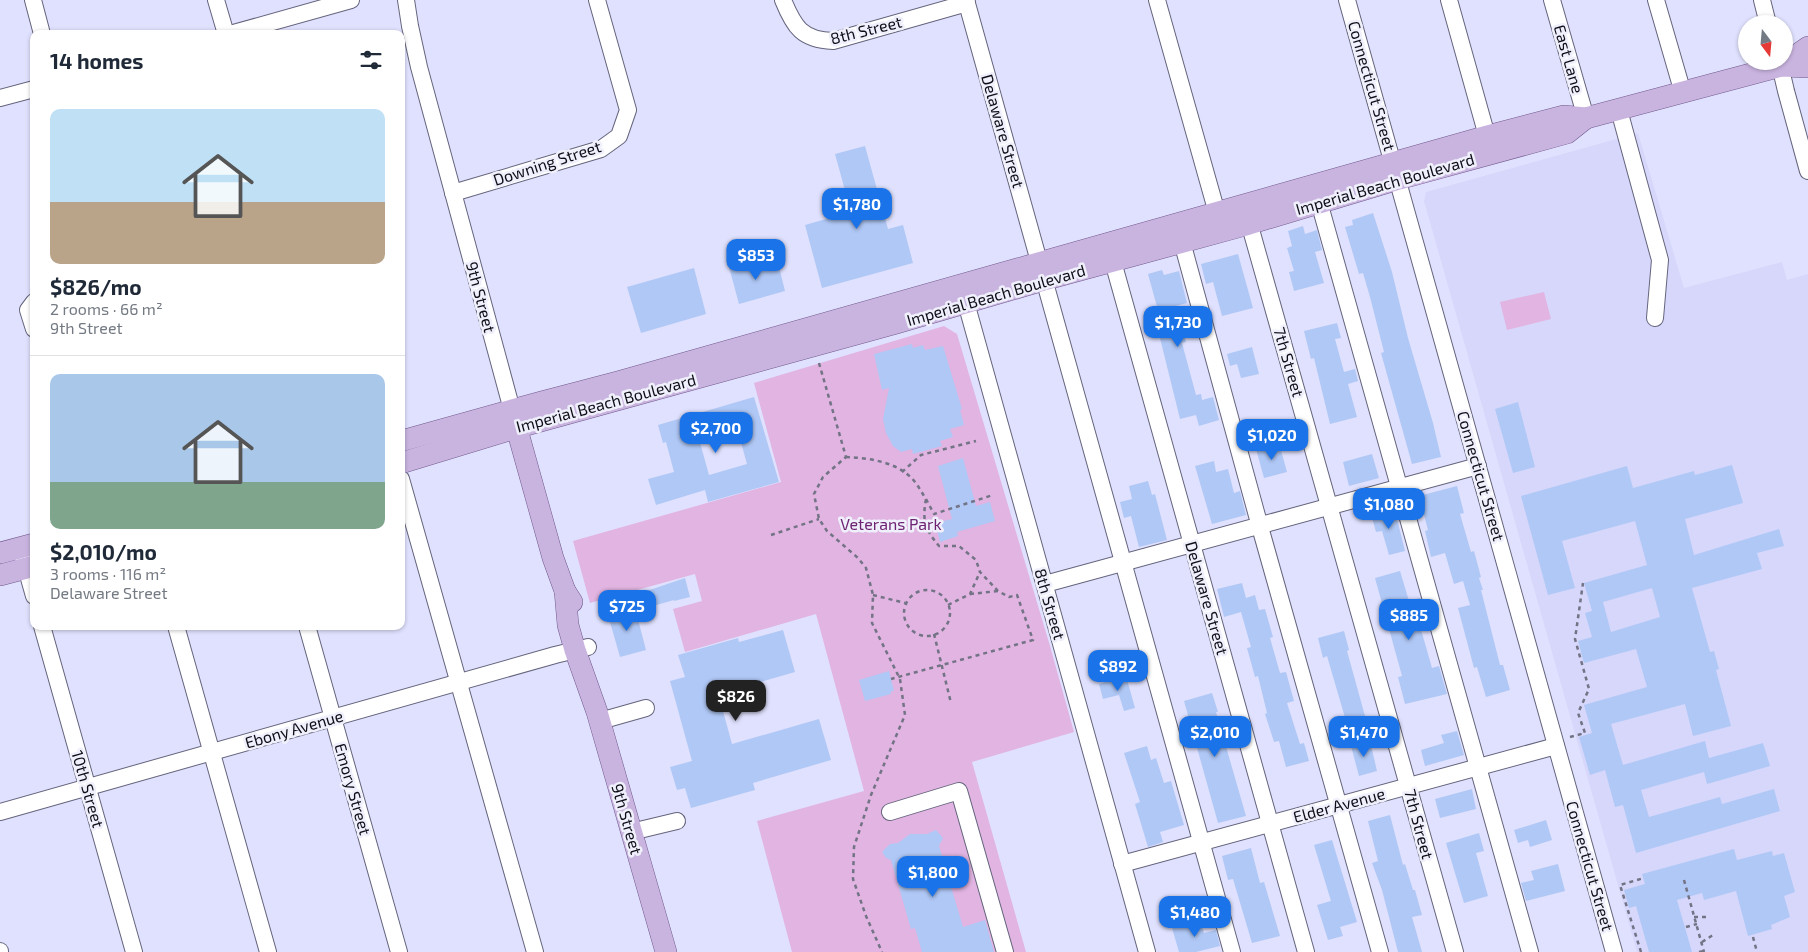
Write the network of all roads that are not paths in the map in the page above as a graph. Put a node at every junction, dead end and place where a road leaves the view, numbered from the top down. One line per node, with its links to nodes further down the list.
1 (33, 0): 16 (street)
2 (216, 0): 17 (street)
3 (351, 0): 15 (street)
4 (406, 0): 33 (street, 9th Street)
5 (597, 0): 33 (street, Downing Street)
6 (783, 0): 13 (street, 8th Street)
7 (1157, 0): 35 (street)
8 (1347, 0): 31 (street, Connecticut Street)
9 (1449, 0): 30 (street)
10 (1552, 0): 29 (street, East Lane)
11 (1656, 0): 26 (street)
12 (1762, 0): 14 (street)
13 (966, 2): 39 (street, Delaware Street)
14 (1766, 15)
15 (273, 28): 18 (street)
16 (41, 30)
17 (225, 30)
18 (259, 30)
19 (1808, 47): 20 (main road, Imperial Beach Boulevard)
20 (1793, 56)
21 (1793, 66): 22 (main road, Imperial Beach Boulevard)
22 (1808, 68)
23 (1760, 70): 26 (main road, Imperial Beach Boulevard)
24 (1781, 70): 32 (street)
25 (30, 90): 27 (street)
26 (1683, 93): 28 (main road, Imperial Beach Boulevard)
27 (0, 98)
28 (1618, 110): 29 (main road, Imperial Beach Boulevard); 41 (street)
29 (1586, 118): 30 (main road, Imperial Beach Boulevard); 31 (main road, Imperial Beach Boulevard)
30 (1487, 136): 31 (main road, Imperial Beach Boulevard)
31 (1396, 171): 34 (main road, Imperial Beach Boulevard); 36 (main road, Imperial Beach Boulevard); 45 (street, Connecticut Street)
32 (1808, 171)
33 (453, 193): 42 (street, 9th Street)
34 (1319, 202): 36 (main road, Imperial Beach Boulevard); 46 (street)
35 (1217, 213): 36 (main road, Imperial Beach Boulevard); 38 (main road, Imperial Beach Boulevard)
36 (1247, 214): 37 (main road, Imperial Beach Boulevard); 48 (street, 7th Street)
37 (1182, 242): 38 (main road, Imperial Beach Boulevard); 49 (street)
38 (1110, 252): 39 (main road, Imperial Beach Boulevard); 50 (street, Delaware Street)
39 (1042, 272): 40 (main road, Imperial Beach Boulevard); 52 (street, Delaware Street)
40 (964, 294): 42 (main road, Imperial Beach Boulevard); 55 (street, 8th Street)
41 (1655, 318)
42 (514, 419): 43 (main road, Imperial Beach Boulevard); 44 (main road, Imperial Beach Boulevard); 59 (main road, 9th Street)
43 (405, 440)
44 (405, 461)
45 (1478, 466): 46 (street); 64 (street, Connecticut Street)
46 (1399, 487): 48 (street); 66 (street)
47 (405, 493): 60 (street)
48 (1330, 506): 49 (street); 67 (street, 7th Street)
49 (1260, 526): 50 (street); 69 (street)
50 (1192, 544): 52 (street); 73 (street, Delaware Street)
51 (18, 548): 53 (street)
52 (1123, 563): 55 (street); 75 (street, Delaware Street)
53 (30, 567): 54 (main road)
54 (0, 575)
55 (1044, 584): 76 (street, 8th Street)
56 (43, 630): 68 (street, 10th Street)
57 (177, 630): 65 (street)
58 (308, 630): 62 (street, Emory Street)
59 (582, 648): 60 (street, Ebony Avenue); 63 (main road, 9th Street)
60 (458, 682): 62 (street, Ebony Avenue); 81 (street)
61 (646, 708): 63 (street)
62 (333, 718): 65 (street, Ebony Avenue); 80 (street, Emory Street)
63 (600, 721): 74 (main road, 9th Street)
64 (1562, 742): 66 (street, Elder Avenue); 89 (street, Connecticut Street)
65 (211, 752): 68 (street, Ebony Avenue); 79 (street)
66 (1478, 767): 67 (street, Elder Avenue); 88 (street)
67 (1409, 786): 69 (street, Elder Avenue); 87 (street, 7th Street)
68 (88, 787): 70 (street, Ebony Avenue); 78 (street, 10th Street)
69 (1340, 805): 73 (street, Elder Avenue); 86 (street)
70 (0, 812)
71 (890, 812): 82 (street)
72 (677, 821): 74 (street)
73 (1270, 824): 75 (street, Elder Avenue); 85 (street, Delaware Street)
74 (631, 832): 77 (main road, 9th Street)
75 (1201, 843): 76 (street, Elder Avenue); 84 (street, Delaware Street)
76 (1122, 864): 83 (street, 8th Street)
77 (665, 951)
78 (134, 952)
79 (268, 952)
80 (399, 952)
81 (535, 952)
82 (1005, 952)
83 (1147, 952)
84 (1232, 952)
85 (1306, 952)
86 (1380, 952)
87 (1455, 952)
88 (1530, 952)
89 (1614, 952)

